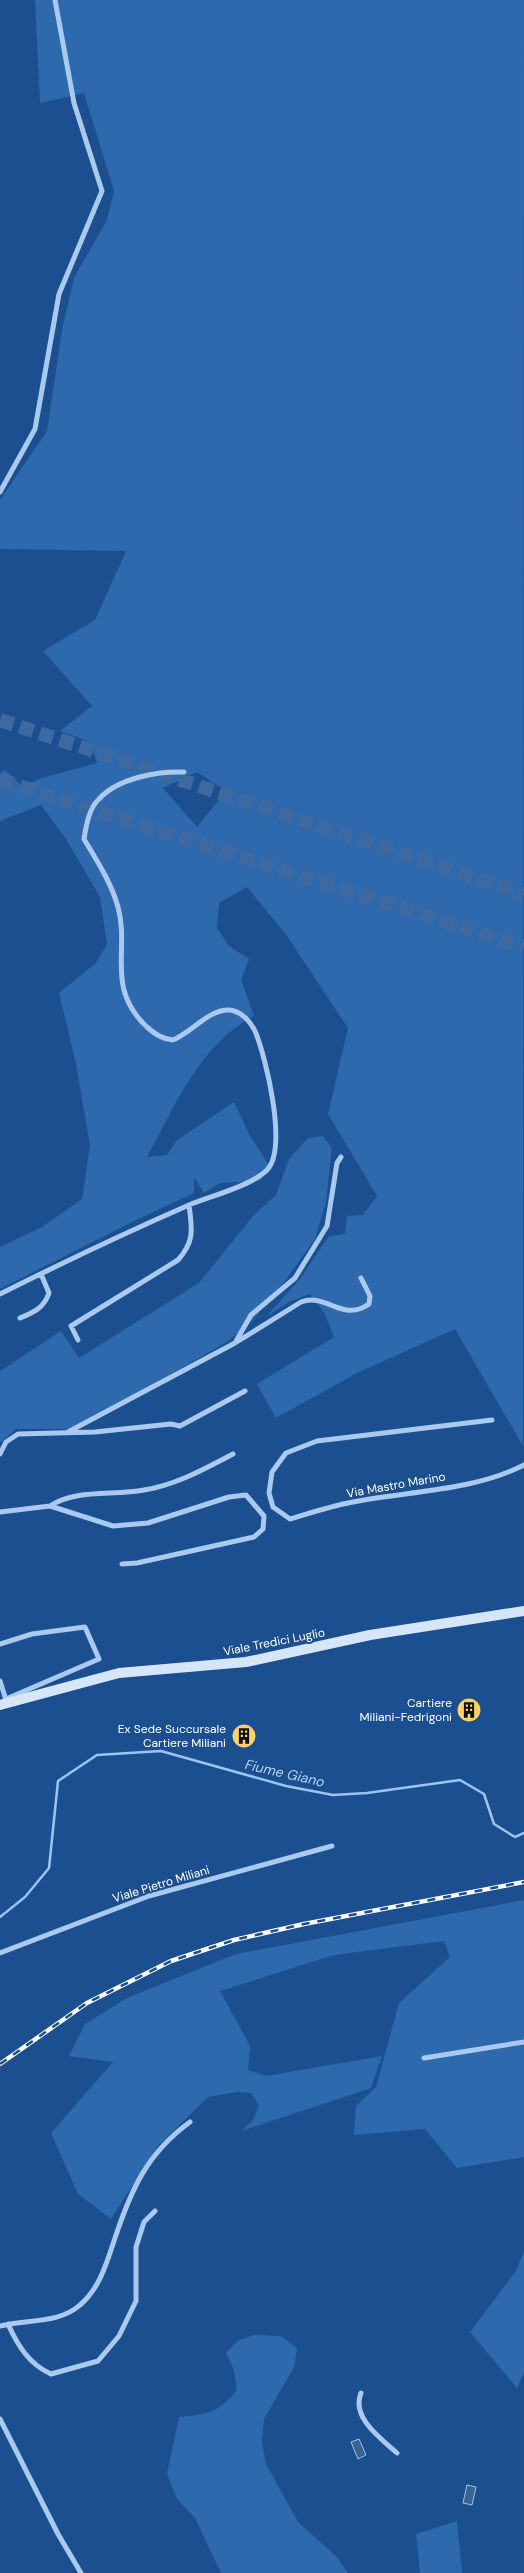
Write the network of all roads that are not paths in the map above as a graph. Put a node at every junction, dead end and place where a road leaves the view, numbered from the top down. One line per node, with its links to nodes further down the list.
1 (55, 0): 2 (street)
2 (0, 492)
3 (184, 772): 5 (street)
4 (341, 1157): 11 (street)
5 (189, 1205): 6 (street); 10 (street)
6 (40, 1274): 8 (street); 9 (street)
7 (361, 1278): 11 (street)
8 (0, 1294)
9 (20, 1318)
10 (78, 1340)
11 (235, 1343): 14 (street)
12 (245, 1391): 14 (street)
13 (492, 1420): 19 (street)
14 (68, 1432): 15 (street)
15 (0, 1454)
16 (233, 1454): 18 (street)
17 (524, 1465): 19 (street, Via Mastro Marino)
18 (50, 1506): 20 (street); 21 (street)
19 (273, 1507): 21 (street)
20 (0, 1512)
21 (264, 1516): 22 (street)
22 (122, 1564)
23 (524, 1610): 26 (main road, Viale Tredici Luglio)
24 (0, 1644): 26 (street)
25 (0, 1681): 26 (street)
26 (4, 1702)
27 (332, 1846): 28 (street, Viale Pietro Miliani)
28 (0, 1953)
29 (524, 2042): 30 (street)
30 (424, 2058)
31 (190, 2122): 33 (street)
32 (155, 2211): 33 (street)
33 (8, 2324): 34 (street)
34 (0, 2326)
35 (361, 2393): 37 (street)
36 (0, 2419): 38 (street)
37 (397, 2453)
38 (81, 2573)

